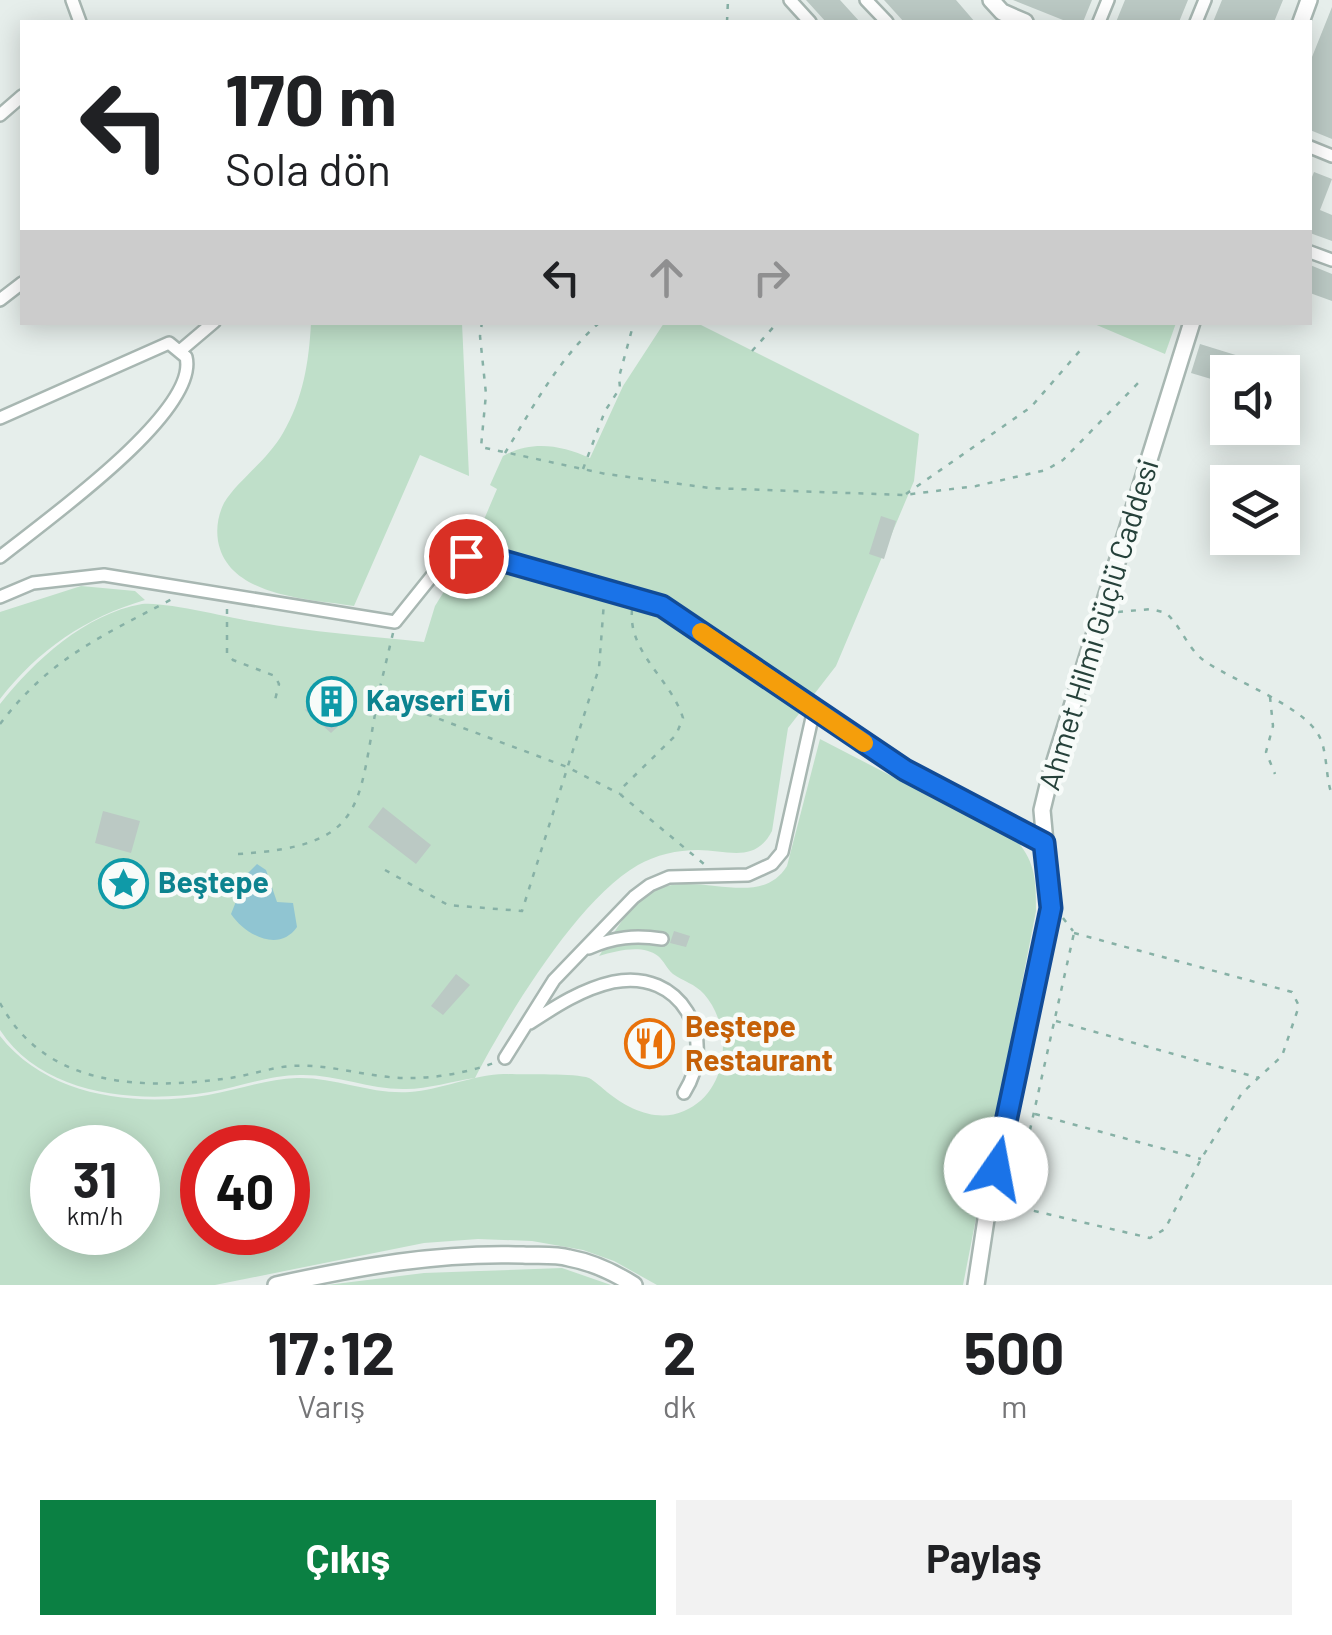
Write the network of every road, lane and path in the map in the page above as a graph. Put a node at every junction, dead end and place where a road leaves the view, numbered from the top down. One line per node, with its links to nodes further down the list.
1 (790, 0): 3 (street)
2 (866, 0): 4 (street)
3 (808, 20)
4 (884, 20)
5 (20, 284): 6 (street)
6 (0, 300)
7 (211, 325): 14 (street)
8 (482, 325): 18 (path)
9 (597, 325): 18 (path)
10 (633, 325): 19 (path)
11 (775, 325): 15 (path)
12 (1191, 325): 27 (street, Ahmet Hilmi Güçlü Caddesi)
13 (1084, 346): 20 (path)
14 (182, 350): 17 (street); 21 (street)
15 (752, 350)
16 (1142, 380): 20 (path)
17 (0, 418)
18 (504, 453): 19 (path)
19 (583, 469): 20 (path)
20 (904, 495)
21 (0, 556)
22 (192, 588): 24 (street); 25 (street); 33 (path)
23 (606, 590): 26 (street); 28 (street); 34 (path)
24 (227, 594): 28 (street); 31 (path)
25 (0, 597)
26 (635, 598): 32 (street); 36 (path)
27 (1101, 614): 30 (path); 38 (street, Ahmet Hilmi Güçlü Caddesi)
28 (396, 622): 29 (path)
29 (378, 696): 34 (path); 39 (path)
30 (1270, 696): 35 (path); 37 (path)
31 (274, 704)
32 (814, 709): 38 (street); 41 (street)
33 (0, 724)
34 (567, 767): 36 (path); 40 (path)
35 (1275, 774)
36 (621, 795): 41 (path)
37 (1332, 795)
38 (1044, 843): 54 (street, Ahmet Hilmi Güçlü Caddesi)
39 (238, 854)
40 (385, 870)
41 (719, 876): 43 (street)
42 (662, 939): 43 (street)
43 (582, 950): 46 (street)
44 (0, 1003): 47 (path)
45 (1054, 1021): 48 (path); 48 (path); 50 (path)
46 (525, 1027): 47 (street); 49 (street)
47 (505, 1058)
48 (1259, 1078): 51 (path)
49 (684, 1092)
50 (1034, 1114): 51 (path); 51 (path)
51 (1200, 1160)
52 (276, 1285): 53 (street)
53 (634, 1285)
54 (976, 1285)

